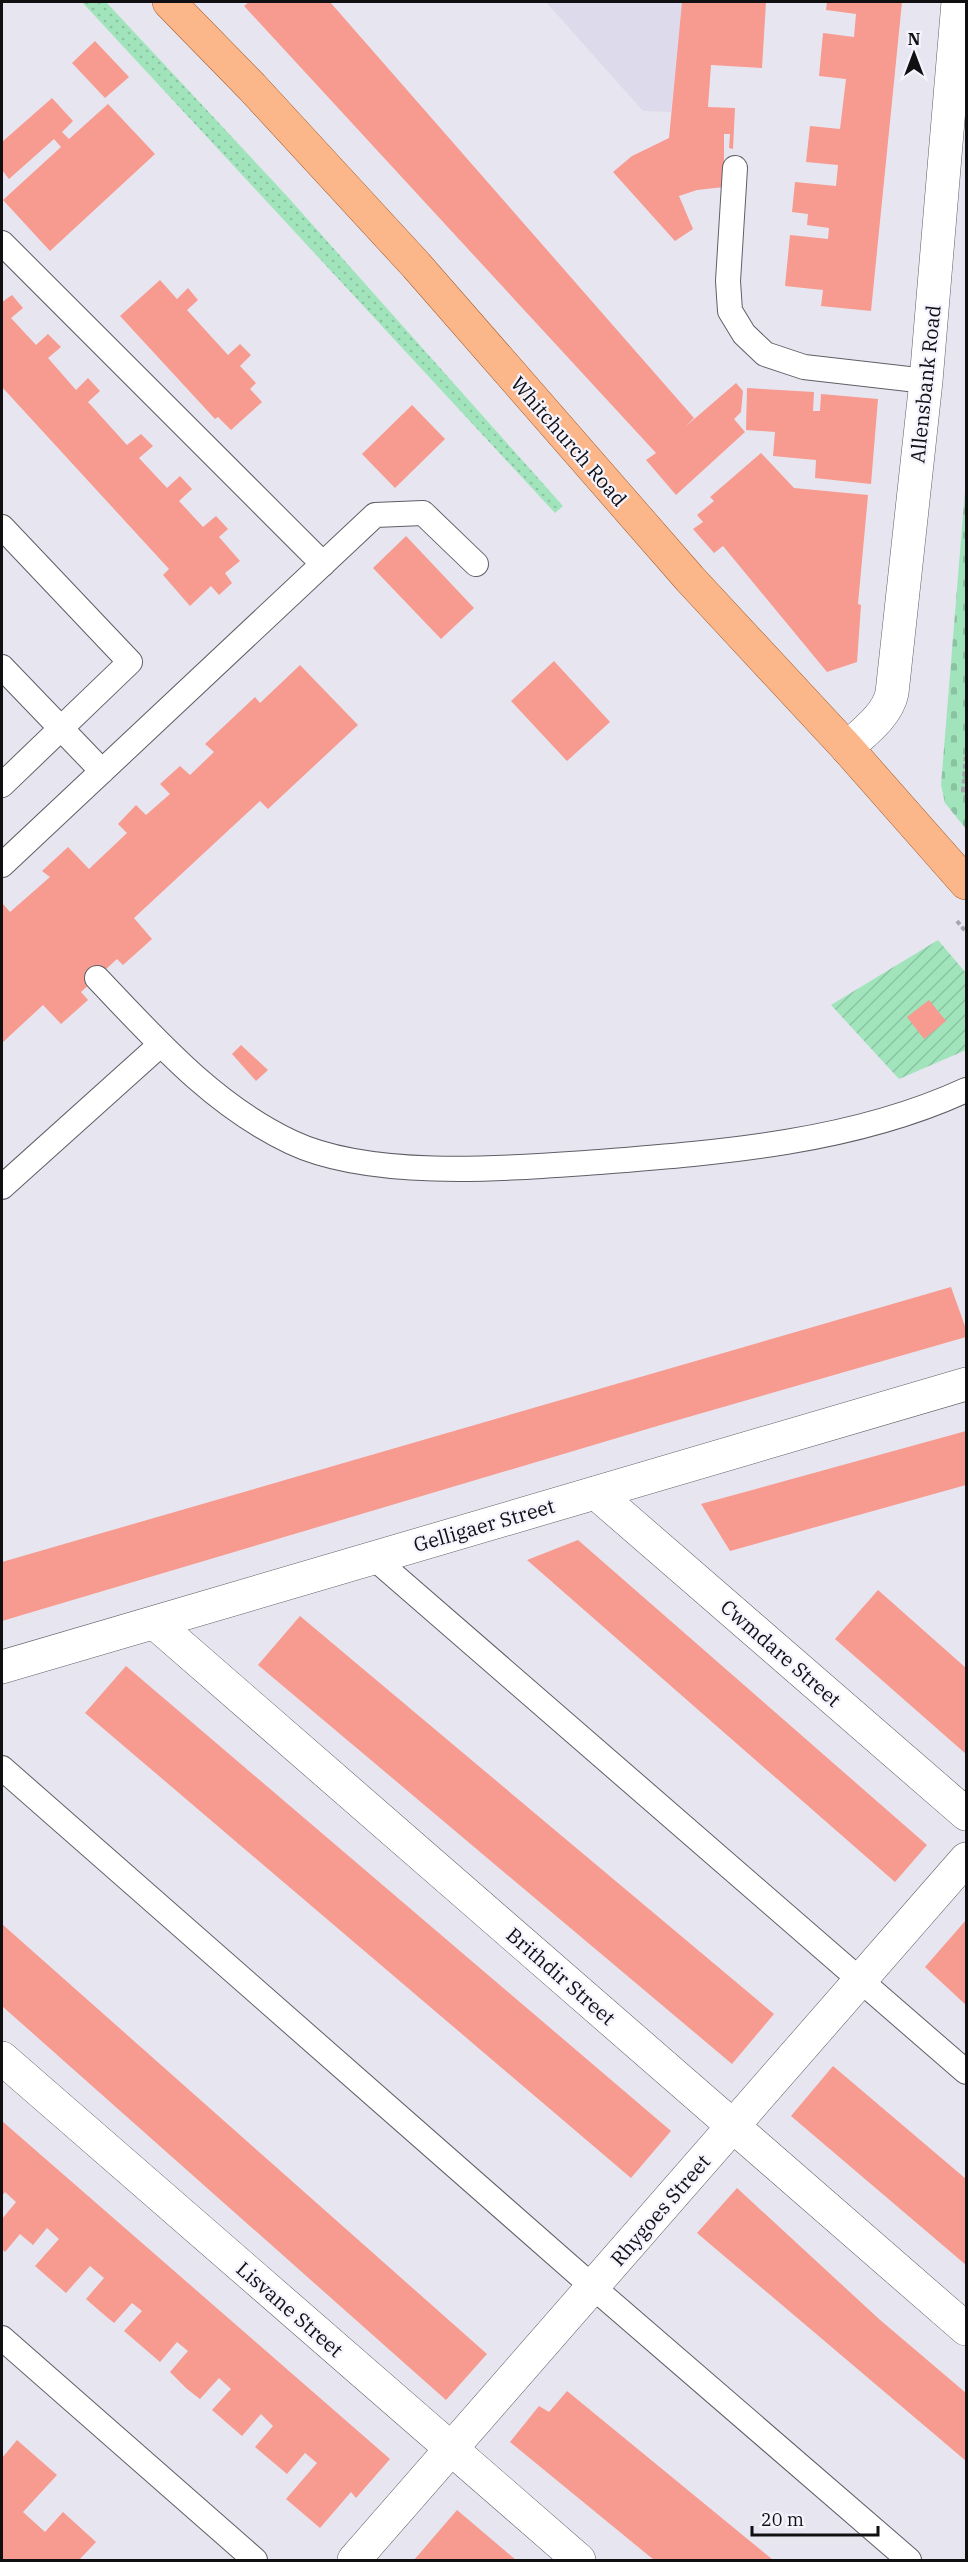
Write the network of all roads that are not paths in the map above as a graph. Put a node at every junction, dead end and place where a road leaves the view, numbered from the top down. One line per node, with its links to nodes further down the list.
1 (958, 2): 5 (street, Allensbank Road)
2 (180, 5): 11 (main road, Whitchurch Road)
3 (735, 168): 5 (lane)
4 (2, 243): 7 (lane)
5 (926, 381): 11 (street, Allensbank Road)
6 (2, 527): 10 (lane)
7 (323, 564): 8 (lane); 12 (lane)
8 (476, 564)
9 (2, 667): 10 (lane)
10 (63, 729): 12 (lane); 13 (lane)
11 (847, 747): 15 (main road, Whitchurch Road)
12 (102, 771): 14 (lane)
13 (2, 785)
14 (2, 865)
15 (966, 883)
16 (97, 978): 17 (lane)
17 (160, 1045): 18 (lane); 19 (lane)
18 (966, 1090)
19 (2, 1187)
20 (966, 1384): 21 (street, Gelligaer Street)
21 (596, 1492): 22 (street, Gelligaer Street); 26 (street, Cwmdare Street)
22 (374, 1557): 23 (street, Gelligaer Street); 28 (lane)
23 (155, 1623): 24 (street, Gelligaer Street); 31 (street, Brithdir Street)
24 (2, 1667)
25 (2, 1768): 32 (lane)
26 (966, 1814)
27 (966, 1859): 28 (street, Rhygoes Street)
28 (861, 1980): 30 (lane); 31 (street, Rhygoes Street)
29 (2, 2058): 35 (street, Lisvane Street)
30 (966, 2072)
31 (734, 2127): 32 (street, Rhygoes Street); 33 (street, Brithdir Street)
32 (593, 2287): 35 (street, Rhygoes Street); 39 (lane)
33 (966, 2329)
34 (2, 2338): 36 (lane)
35 (452, 2450): 37 (street, Rhygoes Street); 38 (street, Lisvane Street)
36 (255, 2560)
37 (354, 2560)
38 (579, 2560)
39 (909, 2560)

